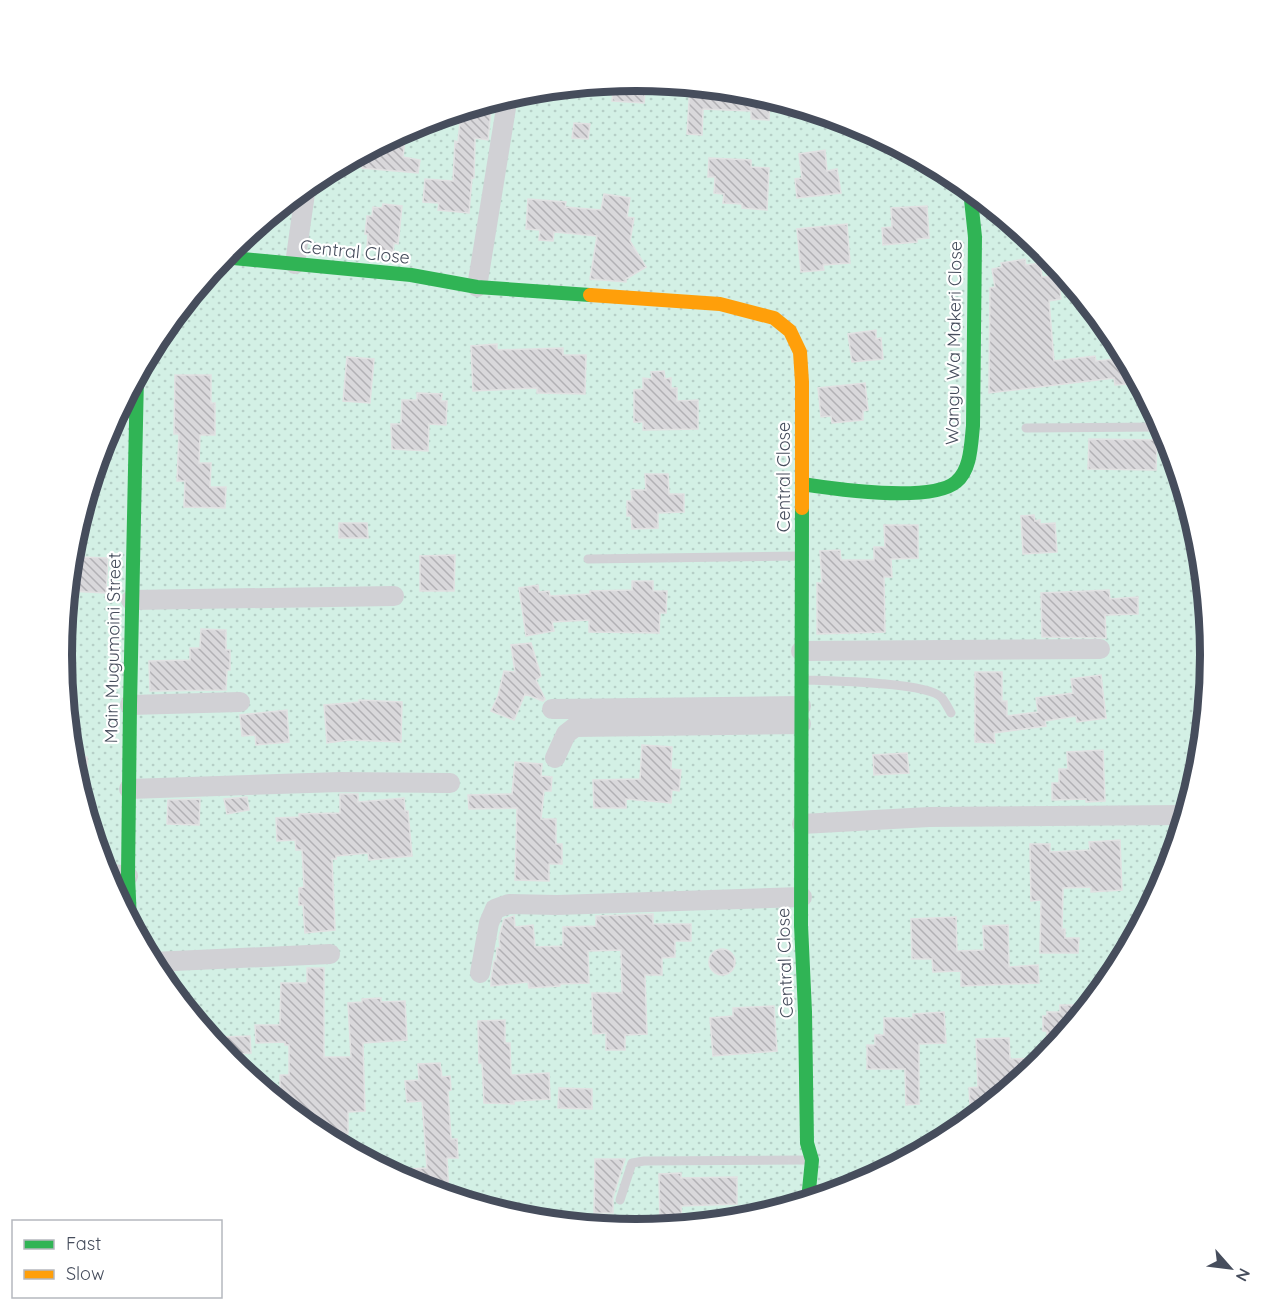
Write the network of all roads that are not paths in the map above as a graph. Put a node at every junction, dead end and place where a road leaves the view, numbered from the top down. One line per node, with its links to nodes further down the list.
1 (506, 108): 6 (street)
2 (304, 200): 5 (street)
3 (971, 202): 10 (street, Wangu Wa Makeri Close)
4 (235, 258): 5 (street, Central Close)
5 (295, 264): 6 (street, Central Close)
6 (477, 287): 10 (street, Central Close)
7 (137, 394): 14 (street, Main Mugumoini Street)
8 (1152, 427): 9 (lane)
9 (1026, 428)
10 (802, 484): 11 (street, Central Close)
11 (802, 556): 12 (lane); 16 (street, Central Close)
12 (588, 559)
13 (394, 596): 14 (street)
14 (131, 600): 19 (street, Main Mugumoini Street)
15 (1100, 649): 16 (street)
16 (801, 651): 17 (street, Central Close)
17 (801, 679): 21 (lane); 22 (street, Central Close)
18 (240, 702): 19 (street)
19 (130, 705): 25 (street, Main Mugumoini Street)
20 (552, 709): 22 (street)
21 (951, 713)
22 (801, 715): 23 (street); 27 (street, Central Close)
23 (555, 758)
24 (450, 783): 25 (street)
25 (129, 789): 29 (street, Main Mugumoini Street)
26 (1177, 815): 27 (street)
27 (802, 824): 30 (street, Central Close)
28 (117, 875): 29 (street)
29 (128, 876): 31 (street, Main Mugumoini Street)
30 (802, 897): 34 (street); 35 (street, Central Close)
31 (129, 902)
32 (330, 954): 33 (street)
33 (163, 962)
34 (480, 973)
35 (812, 1160): 36 (street, Central Close); 37 (lane)
36 (807, 1192)
37 (620, 1200)

